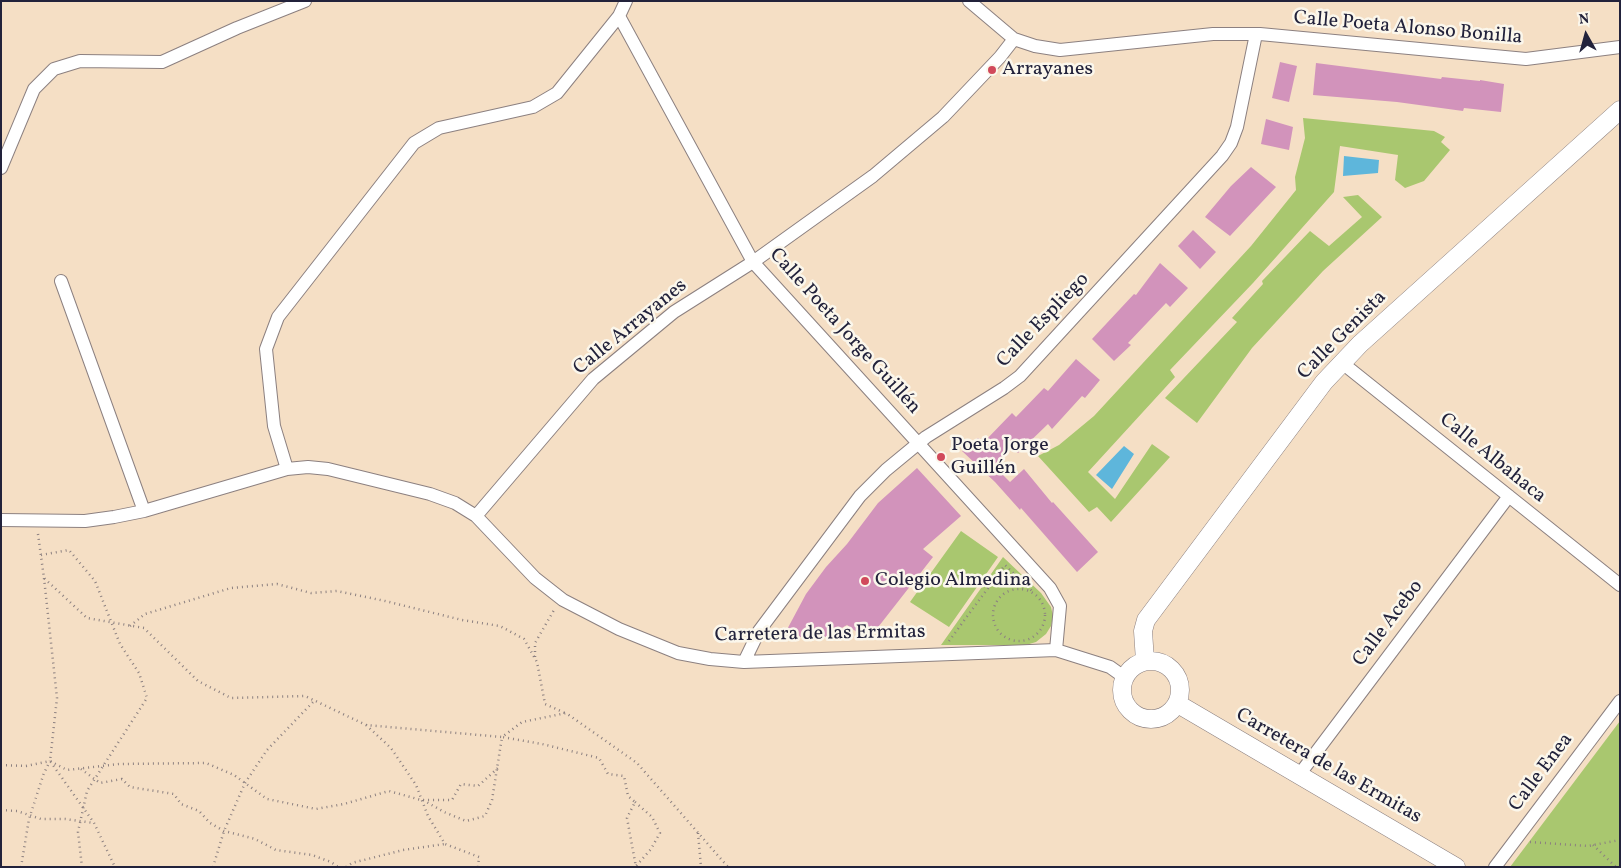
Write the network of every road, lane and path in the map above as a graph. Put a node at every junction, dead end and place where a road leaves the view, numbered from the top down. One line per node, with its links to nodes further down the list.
1 (305, 1): 9 (street)
2 (626, 1): 4 (street)
3 (969, 1): 6 (street, Calle Poeta Alonso Bonilla)
4 (619, 16): 10 (street, Calle Poeta Jorge Guillén); 14 (street)
5 (1256, 34): 6 (street, Calle Poeta Alonso Bonilla); 7 (street, Calle Poeta Alonso Bonilla); 13 (street, Calle Espliego)
6 (1014, 39): 10 (street, Calle Arrayanes)
7 (1620, 47)
8 (1620, 110): 12 (street, Calle Genista)
9 (1, 168)
10 (753, 262): 13 (street, Calle Poeta Jorge Guillén); 17 (street, Calle Arrayanes)
11 (61, 282): 16 (street)
12 (1341, 362): 15 (street, Calle Albahaca); 29 (street, Calle Genista)
13 (918, 443): 27 (street, Calle Poeta Jorge Guillén); 30 (street, Calle Espliego)
14 (287, 469): 16 (street, Carretera de las Ermitas); 17 (street, Carretera de las Ermitas)
15 (1509, 496): 22 (street, Calle Albahaca); 42 (street, Calle Acebo)
16 (144, 511): 19 (street, Carretera de las Ermitas)
17 (476, 516): 24 (street, Carretera de las Ermitas)
18 (1, 520): 19 (street, Carretera de las Ermitas)
19 (37, 520): 20 (path)
20 (41, 555): 21 (path); 57 (path)
21 (44, 578): 25 (path); 38 (path)
22 (1620, 585)
23 (1036, 595): 23 (path); 26 (path)
24 (561, 598): 28 (path); 30 (street, Carretera de las Ermitas)
25 (130, 626): 28 (path); 32 (path)
26 (948, 642)
27 (1056, 650): 30 (street, Carretera de las Ermitas); 31 (street, Carretera de las Ermitas)
28 (535, 658): 35 (path)
29 (1145, 661): 31 (street); 34 (street)
30 (744, 662)
31 (1124, 677): 34 (street)
32 (314, 701): 36 (path); 43 (path)
33 (1620, 701): 51 (street, Calle Enea)
34 (1178, 704): 42 (street, Carretera de las Ermitas)
35 (566, 713): 37 (path); 50 (path)
36 (366, 725): 37 (path); 44 (path)
37 (502, 737): 41 (path); 45 (path)
38 (50, 761): 39 (path); 40 (path); 47 (path); 48 (path)
39 (1, 765)
40 (80, 768): 43 (path); 49 (path)
41 (498, 768): 44 (path); 44 (path)
42 (1299, 775): 65 (street, Carretera de las Ermitas)
43 (245, 783): 44 (path); 49 (path)
44 (421, 800): 53 (path)
45 (635, 802): 55 (path); 55 (path)
46 (1, 810): 47 (path)
47 (30, 815): 48 (path); 56 (path)
48 (94, 822): 58 (path)
49 (224, 831): 59 (path); 60 (path)
50 (698, 832): 63 (path); 64 (path)
51 (1515, 840): 54 (path); 66 (street, Calle Enea)
52 (1620, 840): 54 (path)
53 (445, 844): 61 (path); 62 (path)
54 (1592, 845): 67 (path)
55 (636, 866)
56 (21, 867)
57 (82, 867)
58 (115, 867)
59 (213, 867)
60 (338, 867)
61 (346, 867)
62 (478, 867)
63 (701, 867)
64 (728, 867)
65 (1456, 867)
66 (1495, 867)
67 (1616, 867)

